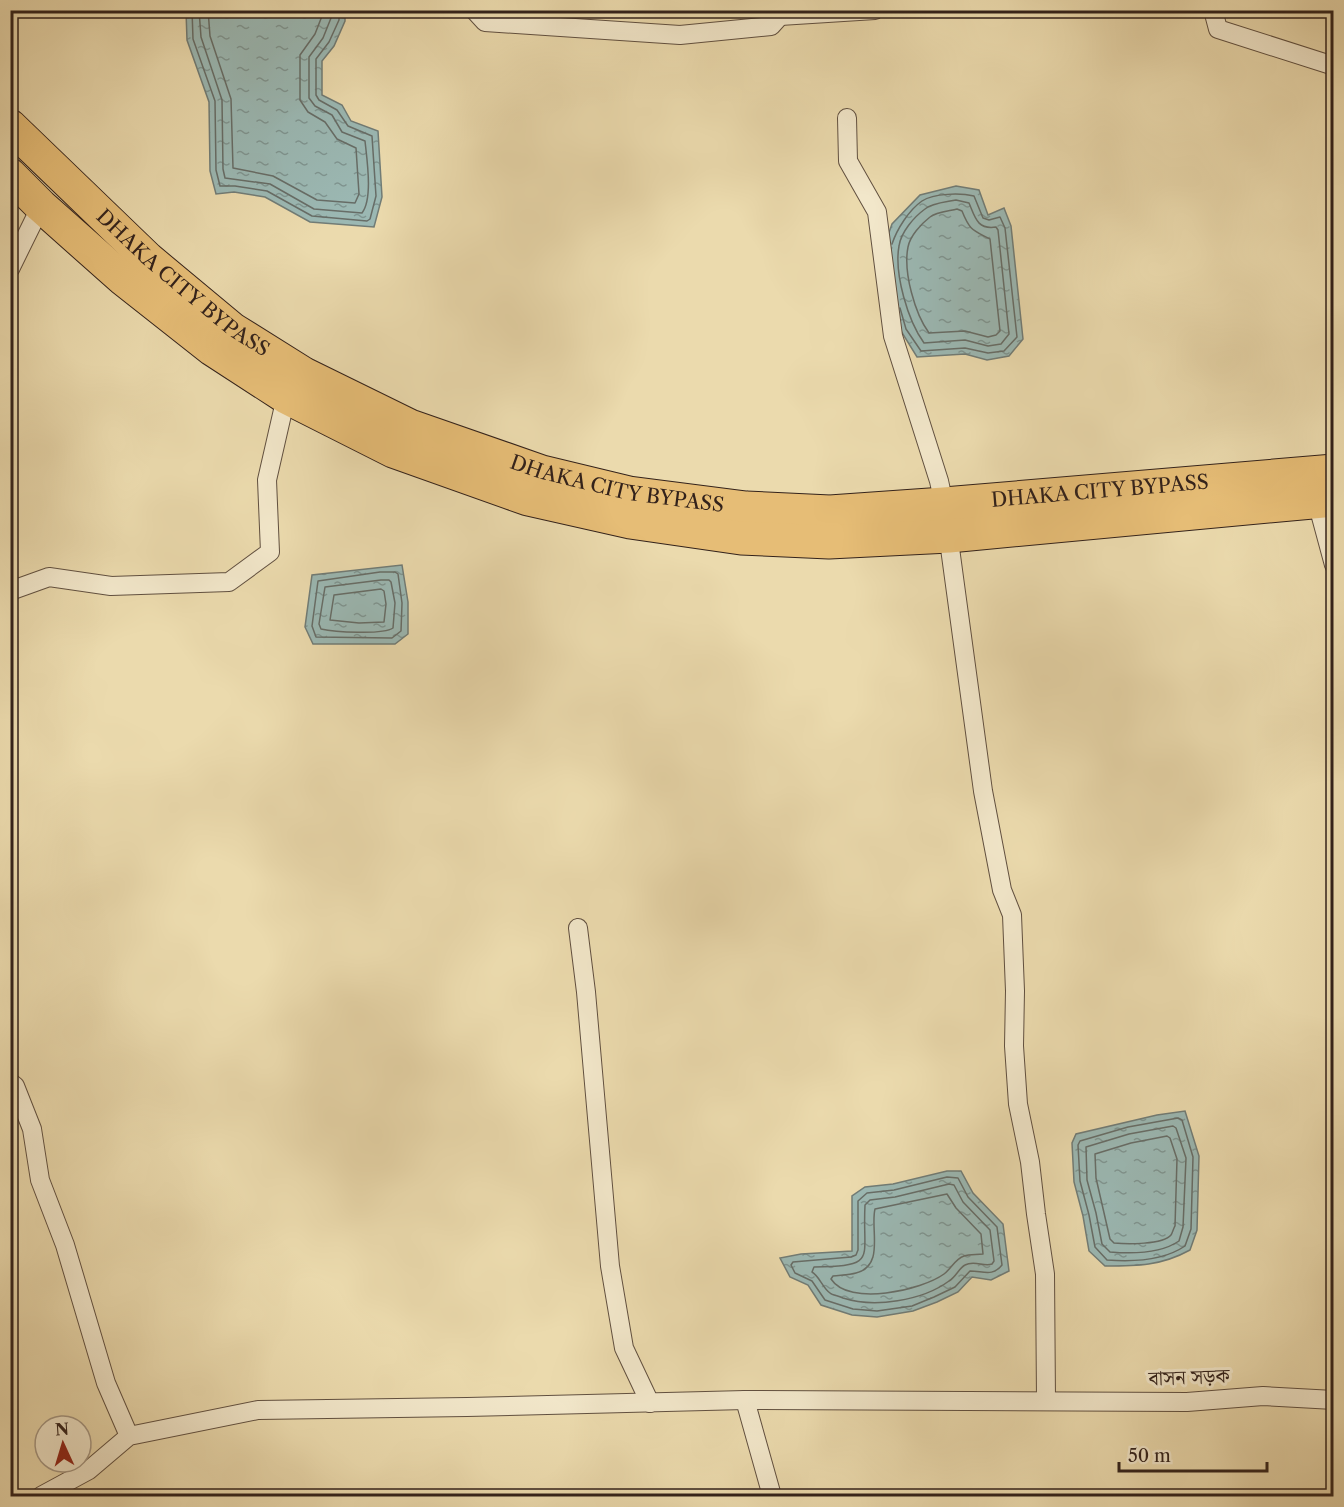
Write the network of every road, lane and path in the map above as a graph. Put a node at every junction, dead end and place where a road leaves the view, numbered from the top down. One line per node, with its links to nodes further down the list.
1 (474, 10): 4 (street)
2 (875, 10): 4 (street)
3 (1213, 10): 5 (street)
4 (779, 13)
5 (1334, 66)
6 (847, 118): 14 (street)
7 (10, 126): 14 (highway, DHAKA CITY BYPASS)
8 (10, 175): 9 (highway)
9 (41, 206): 10 (street); 11 (highway)
10 (10, 269)
11 (286, 397): 14 (highway); 16 (street)
12 (1334, 471): 14 (highway, DHAKA CITY BYPASS)
13 (1325, 501): 14 (highway); 15 (street)
14 (947, 520): 20 (street)
15 (1334, 565)
16 (10, 591)
17 (578, 928): 22 (street)
18 (10, 1082): 23 (street)
19 (745, 1400): 20 (street, বাসন সড়ক); 22 (street, বাসন সড়ক); 25 (street)
20 (1046, 1400): 21 (street, বাসন সড়ক)
21 (1334, 1400)
22 (650, 1402): 23 (street, বাসন সড়ক)
23 (129, 1436): 24 (street)
24 (41, 1497)
25 (772, 1497)

